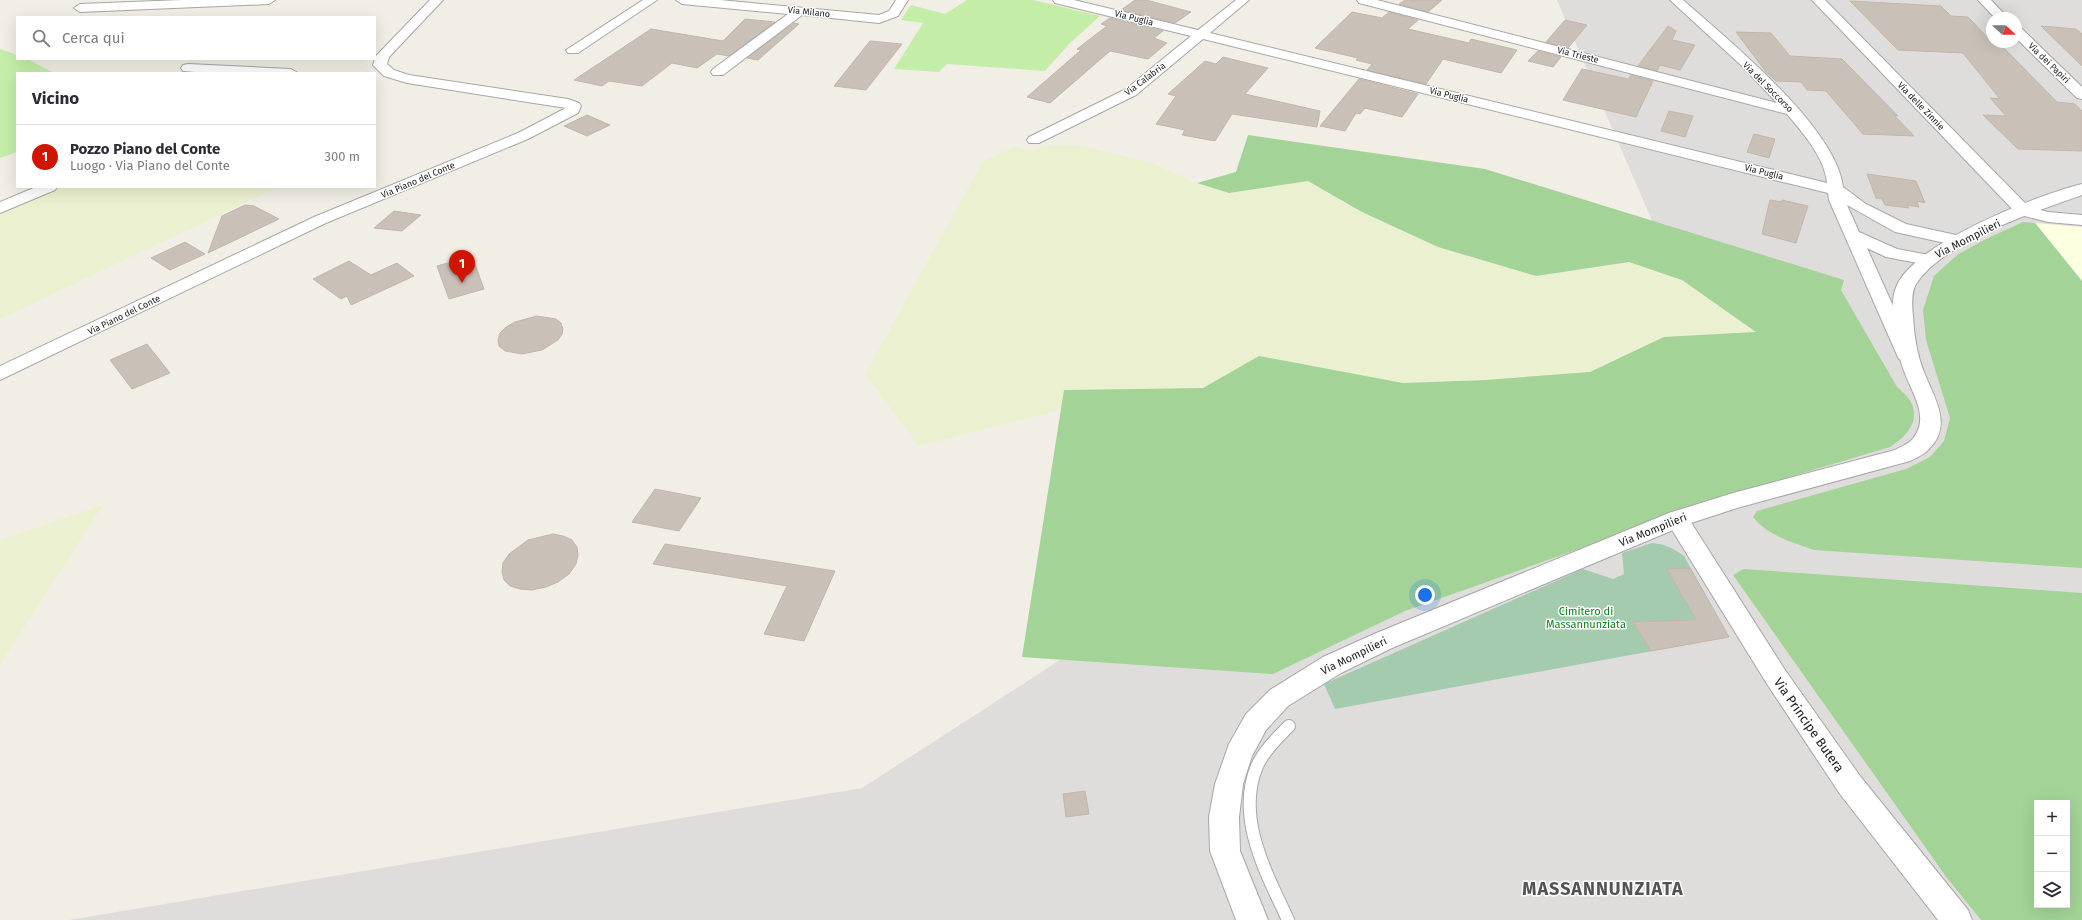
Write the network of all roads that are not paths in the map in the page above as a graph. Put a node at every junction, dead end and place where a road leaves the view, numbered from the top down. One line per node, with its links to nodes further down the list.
1 (269, 0): 12 (street)
2 (437, 0): 21 (street, Via Piano del Conte)
3 (651, 0): 17 (street)
4 (682, 0): 13 (street, Via Milano)
5 (902, 0): 13 (street, Via Milano)
6 (1059, 0): 15 (street, Via Puglia)
7 (1243, 0): 15 (street, Via Calabria)
8 (1363, 0): 23 (street, Via Trieste)
9 (1676, 0): 23 (street, Via del Soccorso)
10 (1818, 0): 29 (street, Via delle Zinnie)
11 (1984, 0): 14 (street)
12 (80, 8)
13 (800, 11): 20 (street)
14 (1996, 12)
15 (1201, 35): 24 (street, Via Calabria); 27 (street, Via Puglia)
16 (2022, 37): 22 (street, Via dei Papiri)
17 (573, 50)
18 (188, 68): 19 (street)
19 (270, 72)
20 (718, 72)
21 (382, 74): 36 (street, Via Piano del Conte)
22 (2082, 95)
23 (1793, 111): 27 (street, Via del Soccorso)
24 (1034, 140)
25 (47, 188): 28 (street)
26 (2082, 189): 29 (street, Via Mompilieri)
27 (1839, 191): 30 (street); 32 (street, Via del Soccorso)
28 (0, 208)
29 (2023, 211): 31 (street); 33 (street, Via Mompilieri)
30 (1877, 217): 33 (street); 34 (street)
31 (2082, 220)
32 (1853, 235): 34 (street); 35 (street, Via del Soccorso)
33 (1959, 241): 34 (street, Via Mompilieri)
34 (1919, 262): 35 (street, Via Mompilieri)
35 (1911, 364): 37 (street, Via Mompilieri)
36 (0, 374)
37 (1677, 519): 39 (street, Via Mompilieri); 41 (street, Via Principe Butera)
38 (1289, 726): 40 (lane)
39 (1252, 920)
40 (1288, 920)
41 (1958, 920)

